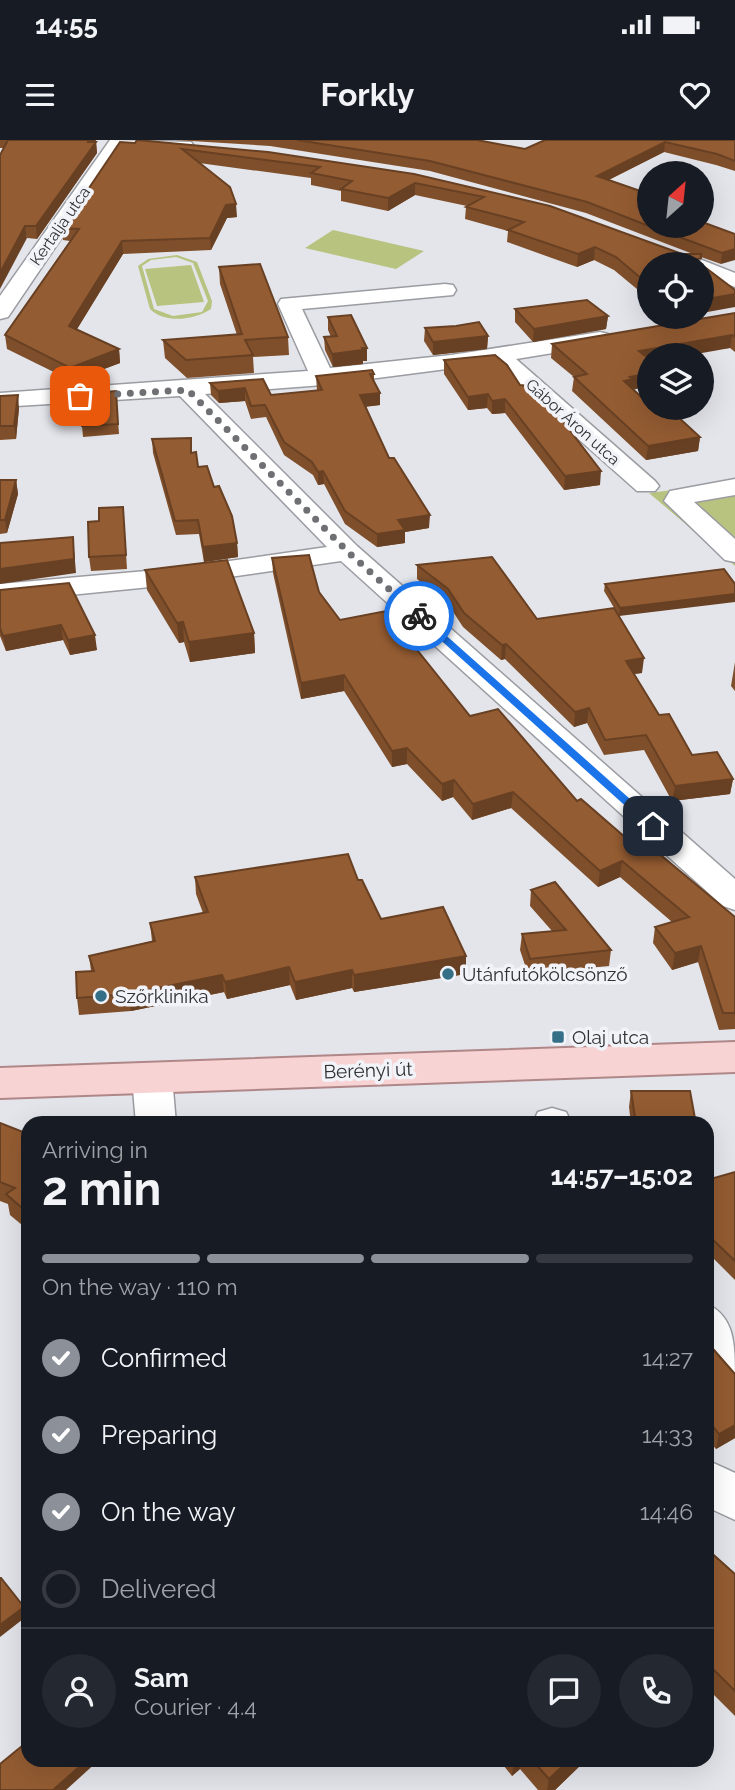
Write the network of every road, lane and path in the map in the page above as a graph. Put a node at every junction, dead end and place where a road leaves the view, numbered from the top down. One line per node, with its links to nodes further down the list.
1 (119, 140): 2 (street); 6 (street, Kertalja utca)
2 (202, 148)
3 (714, 272): 4 (street)
4 (735, 282)
5 (445, 290): 9 (street)
6 (0, 312)
7 (617, 336): 8 (street)
8 (500, 357): 9 (street); 12 (street, Gábor Áron utca)
9 (323, 378): 10 (street)
10 (188, 390): 11 (street); 14 (street)
11 (0, 400)
12 (646, 486)
13 (735, 487): 15 (street)
14 (348, 552): 16 (street); 17 (street)
15 (735, 554)
16 (0, 593)
17 (735, 898)
18 (735, 1057): 19 (main road, Berényi út)
19 (152, 1077): 20 (main road, Berényi út); 21 (street)
20 (0, 1083)
21 (155, 1116)
22 (714, 1331): 23 (street)
23 (735, 1359)
24 (714, 1486): 25 (street)
25 (735, 1498)

